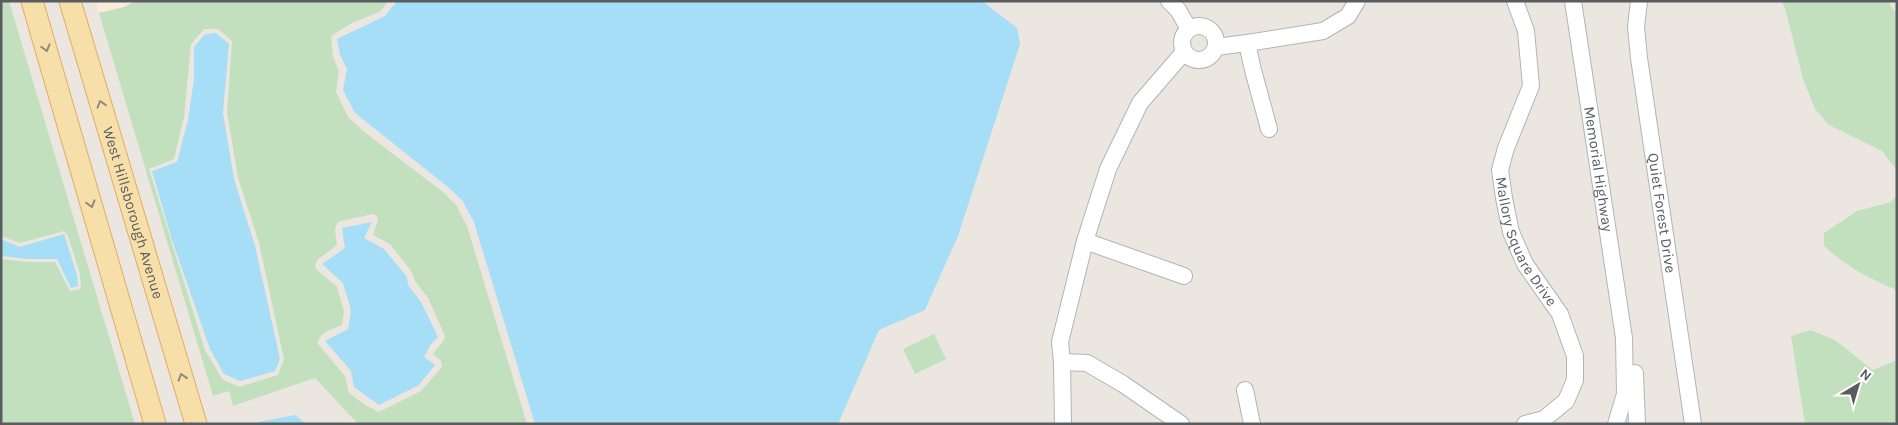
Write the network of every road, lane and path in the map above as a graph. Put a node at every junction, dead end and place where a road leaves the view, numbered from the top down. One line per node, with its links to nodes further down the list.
1 (32, 1): 18 (main road, one-way to 18)
2 (70, 1): 19 (main road, West Hillsborough Avenue, one-way to 2)
3 (1168, 1): 8 (street)
4 (1357, 1): 9 (street)
5 (1515, 1): 23 (street, Mallory Square Drive)
6 (1572, 1): 15 (street, Memorial Highway)
7 (1639, 1): 26 (street, Quiet Forest Drive)
8 (1189, 29): 10 (street); 11 (street)
9 (1248, 43): 10 (street); 12 (street)
10 (1216, 47): 11 (street)
11 (1184, 52): 13 (street)
12 (1269, 129)
13 (1085, 240): 14 (street); 16 (street)
14 (1184, 276)
15 (1624, 338): 24 (street, Memorial Highway); 25 (street, Memorial Highway)
16 (1062, 362): 20 (street); 21 (street)
17 (1245, 390): 22 (street)
18 (155, 424)
19 (196, 424)
20 (1063, 424)
21 (1181, 424)
22 (1252, 424)
23 (1525, 424)
24 (1616, 424)
25 (1637, 424)
26 (1693, 424)

